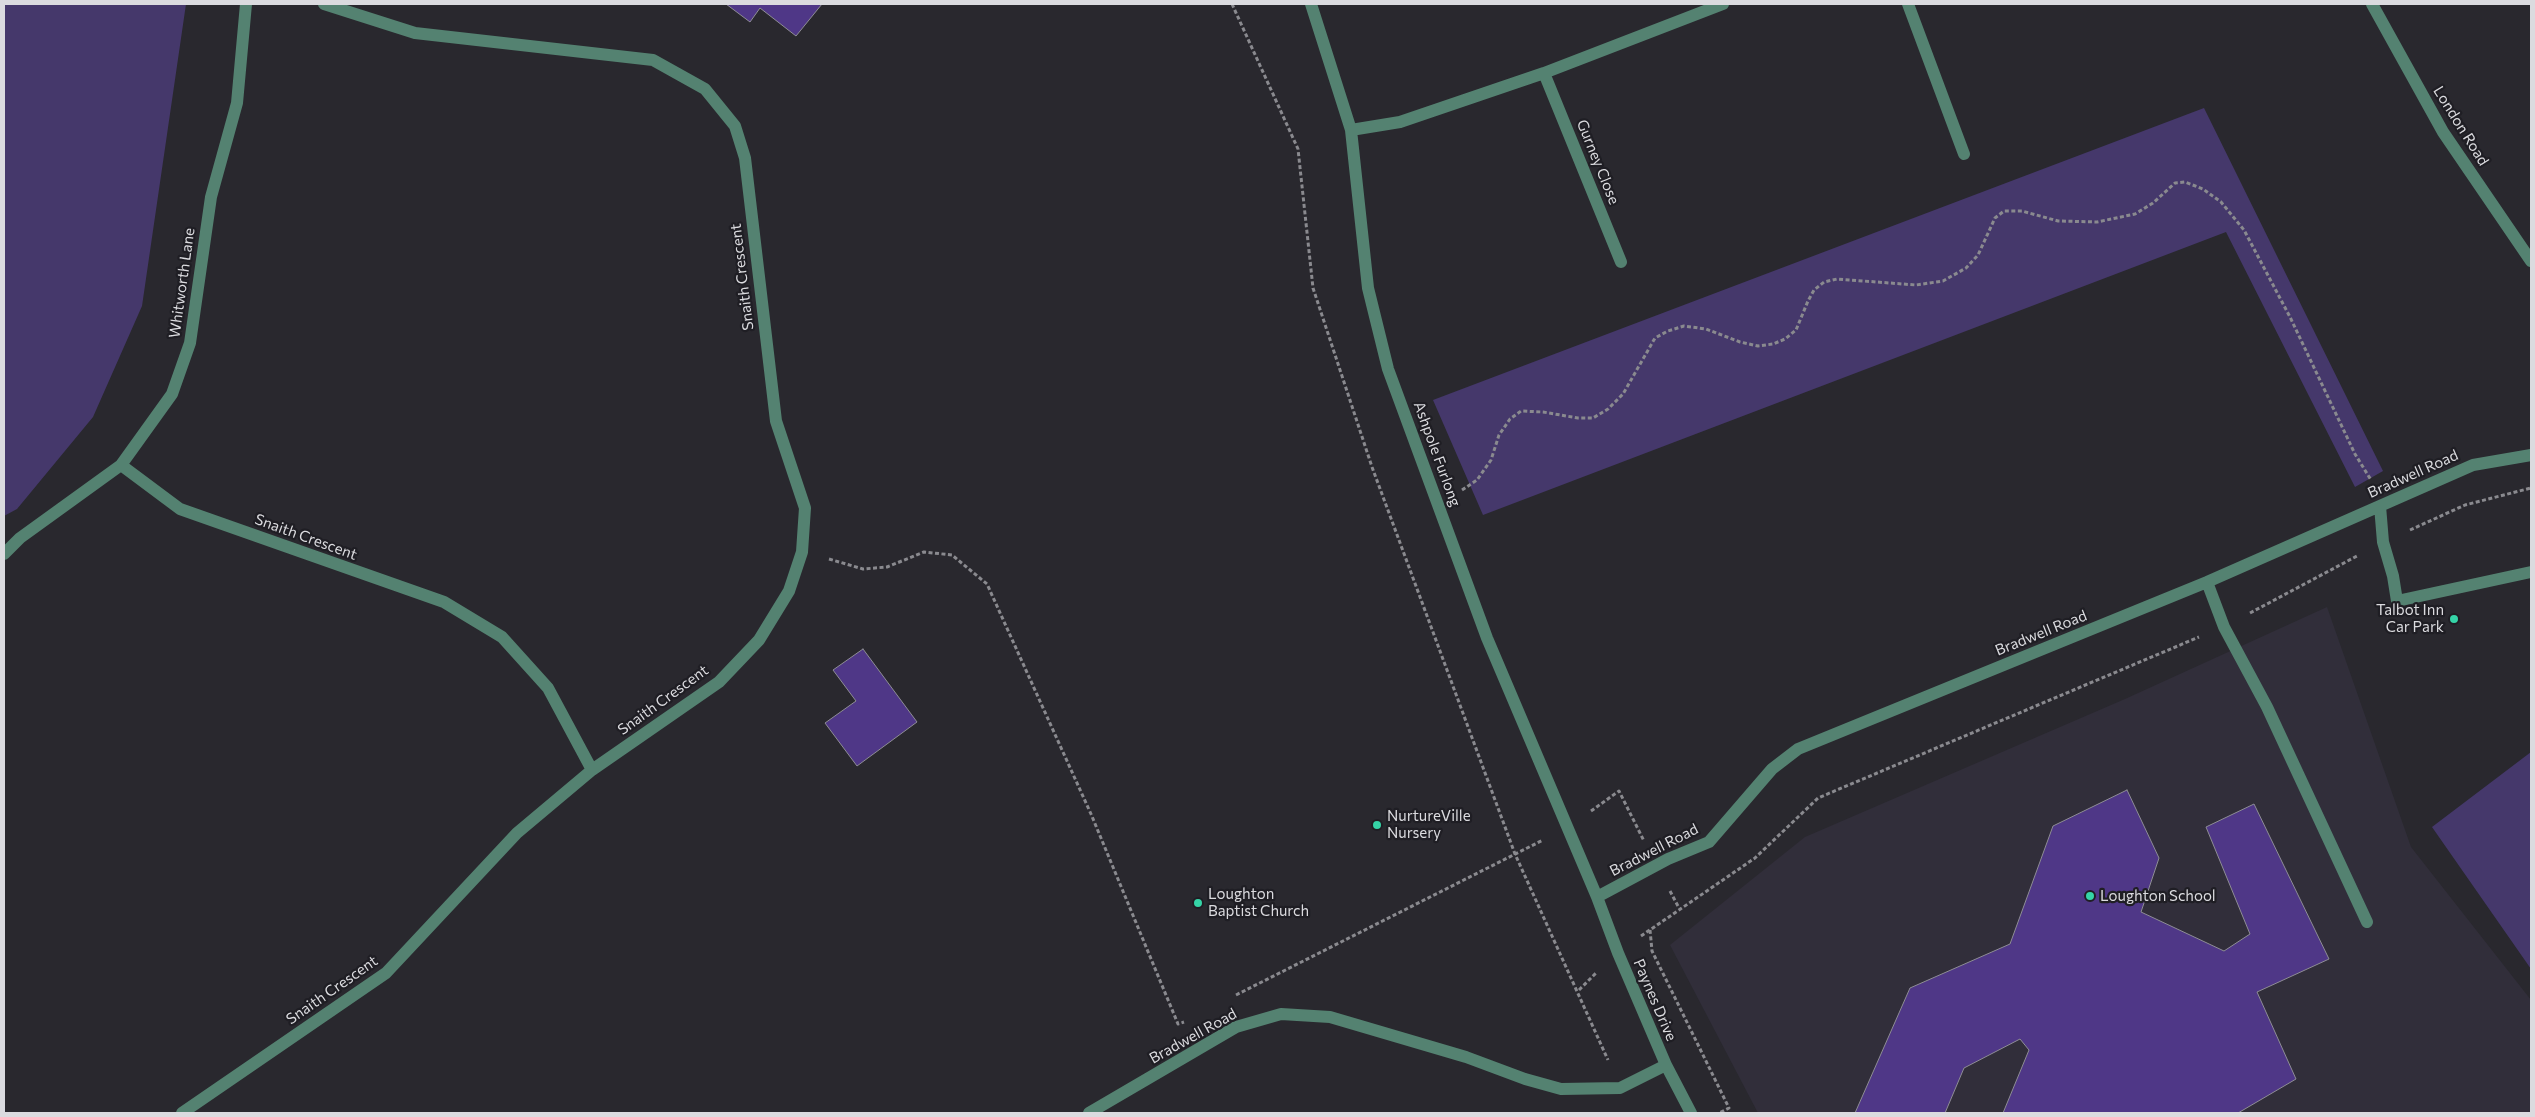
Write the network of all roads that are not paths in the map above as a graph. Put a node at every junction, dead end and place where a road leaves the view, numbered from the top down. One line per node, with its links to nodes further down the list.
1 (246, 4): 13 (street, Whitworth Lane)
2 (324, 4): 18 (street, Snaith Crescent)
3 (1311, 4): 8 (street, Ashpole Furlong)
4 (1723, 4): 7 (street)
5 (1908, 4): 9 (street)
6 (2372, 4): 10 (street, London Road)
7 (1544, 73): 8 (street); 11 (street, Gurney Close)
8 (1351, 130): 19 (street, Ashpole Furlong)
9 (1964, 154)
10 (2531, 260)
11 (1621, 262)
12 (2531, 455): 14 (street, Bradwell Road)
13 (121, 465): 15 (street, Whitworth Lane); 18 (street, Snaith Crescent)
14 (2383, 505): 16 (street); 17 (street, Bradwell Road)
15 (4, 554)
16 (2531, 572)
17 (2207, 582): 19 (street, Bradwell Road); 20 (street)
18 (592, 770): 22 (street, Snaith Crescent)
19 (1597, 897): 21 (street, Paynes Drive)
20 (2367, 922)
21 (1666, 1065): 23 (street, Bradwell Road); 24 (street, Paynes Drive)
22 (182, 1113)
23 (1089, 1113)
24 (1691, 1113)

